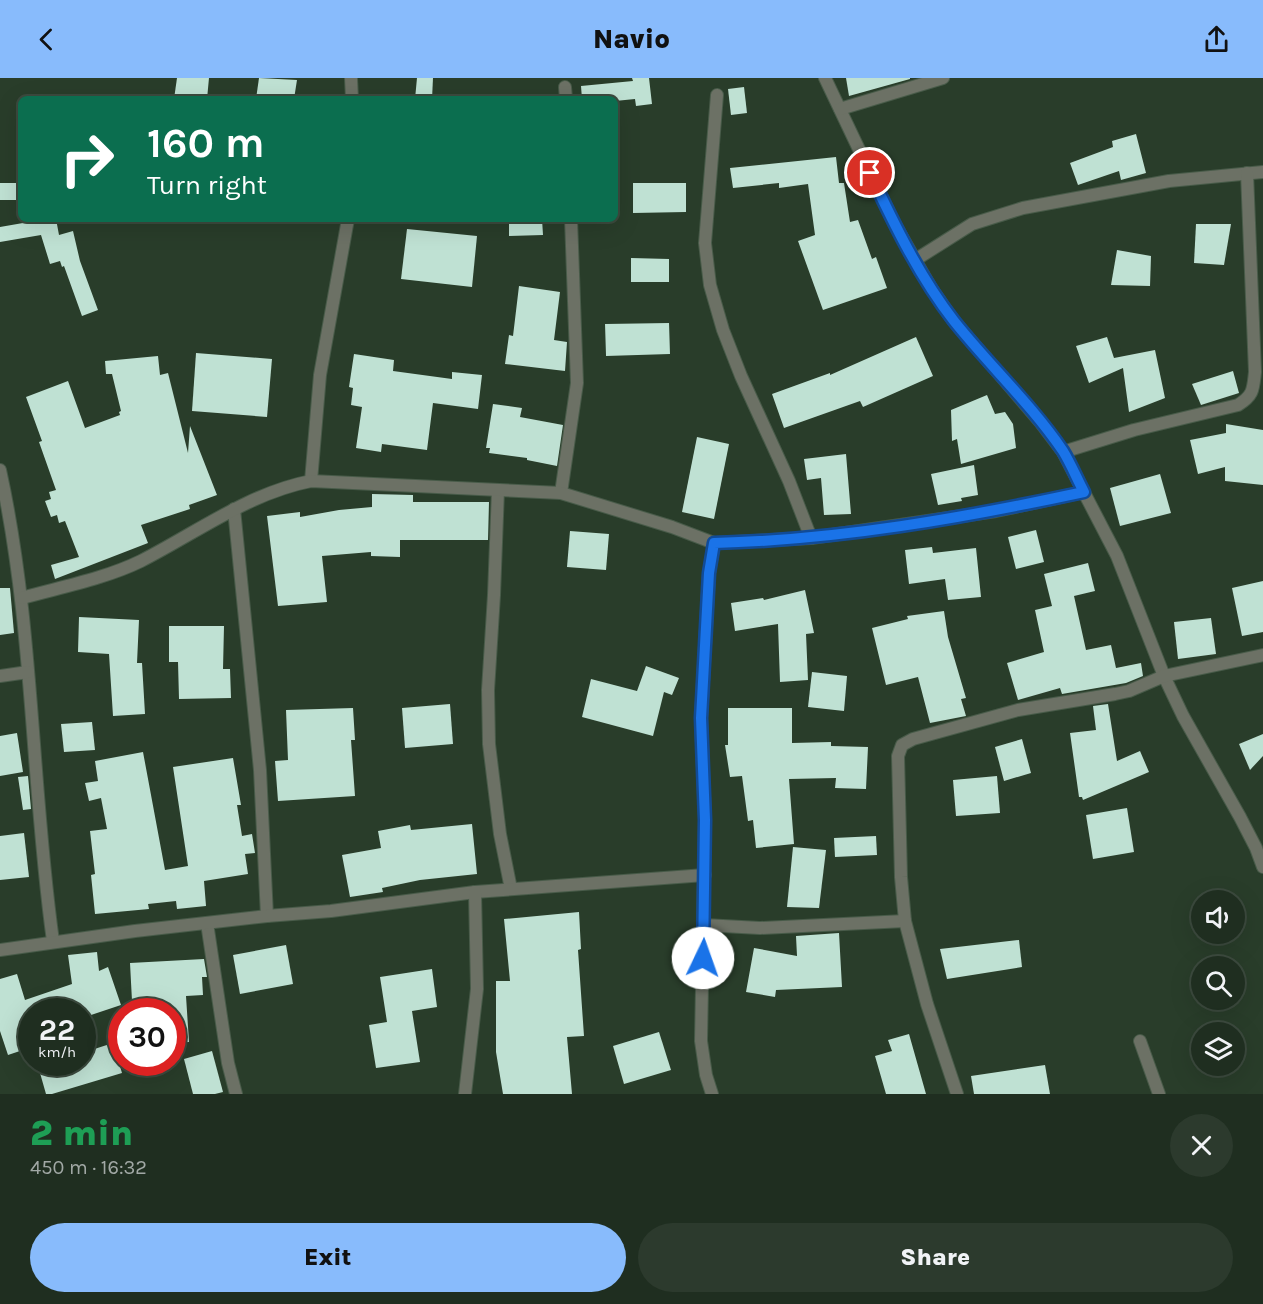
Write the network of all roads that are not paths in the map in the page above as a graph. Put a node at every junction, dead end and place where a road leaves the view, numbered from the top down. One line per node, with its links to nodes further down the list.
1 (351, 78): 5 (street)
2 (825, 78): 6 (street)
3 (943, 78): 6 (street)
4 (717, 95): 19 (street)
5 (352, 96)
6 (840, 110): 11 (street)
7 (1263, 172): 8 (street)
8 (1247, 173): 11 (street); 12 (street)
9 (347, 222): 14 (street)
10 (571, 222): 17 (street)
11 (915, 260): 12 (street)
12 (1063, 452): 16 (street)
13 (0, 470): 21 (street)
14 (311, 481): 15 (street); 18 (street)
15 (498, 490): 17 (street); 28 (street)
16 (1084, 492): 19 (street); 25 (street)
17 (561, 493): 20 (street)
18 (234, 509): 21 (street); 30 (street)
19 (812, 538): 20 (street)
20 (714, 543): 27 (street)
21 (22, 598): 23 (street)
22 (1263, 655): 25 (street)
23 (28, 672): 24 (street); 34 (street)
24 (0, 676)
25 (1164, 676): 26 (street); 31 (street)
26 (1263, 867)
27 (705, 875): 28 (street); 33 (street)
28 (511, 889): 29 (street)
29 (475, 892): 30 (street); 38 (street)
30 (267, 916): 32 (street)
31 (905, 921): 33 (street); 40 (street)
32 (207, 923): 34 (street); 37 (street)
33 (704, 925): 39 (street)
34 (53, 941): 35 (street)
35 (0, 950)
36 (1140, 1041): 41 (street)
37 (236, 1094)
38 (465, 1094)
39 (712, 1094)
40 (957, 1094)
41 (1158, 1094)

